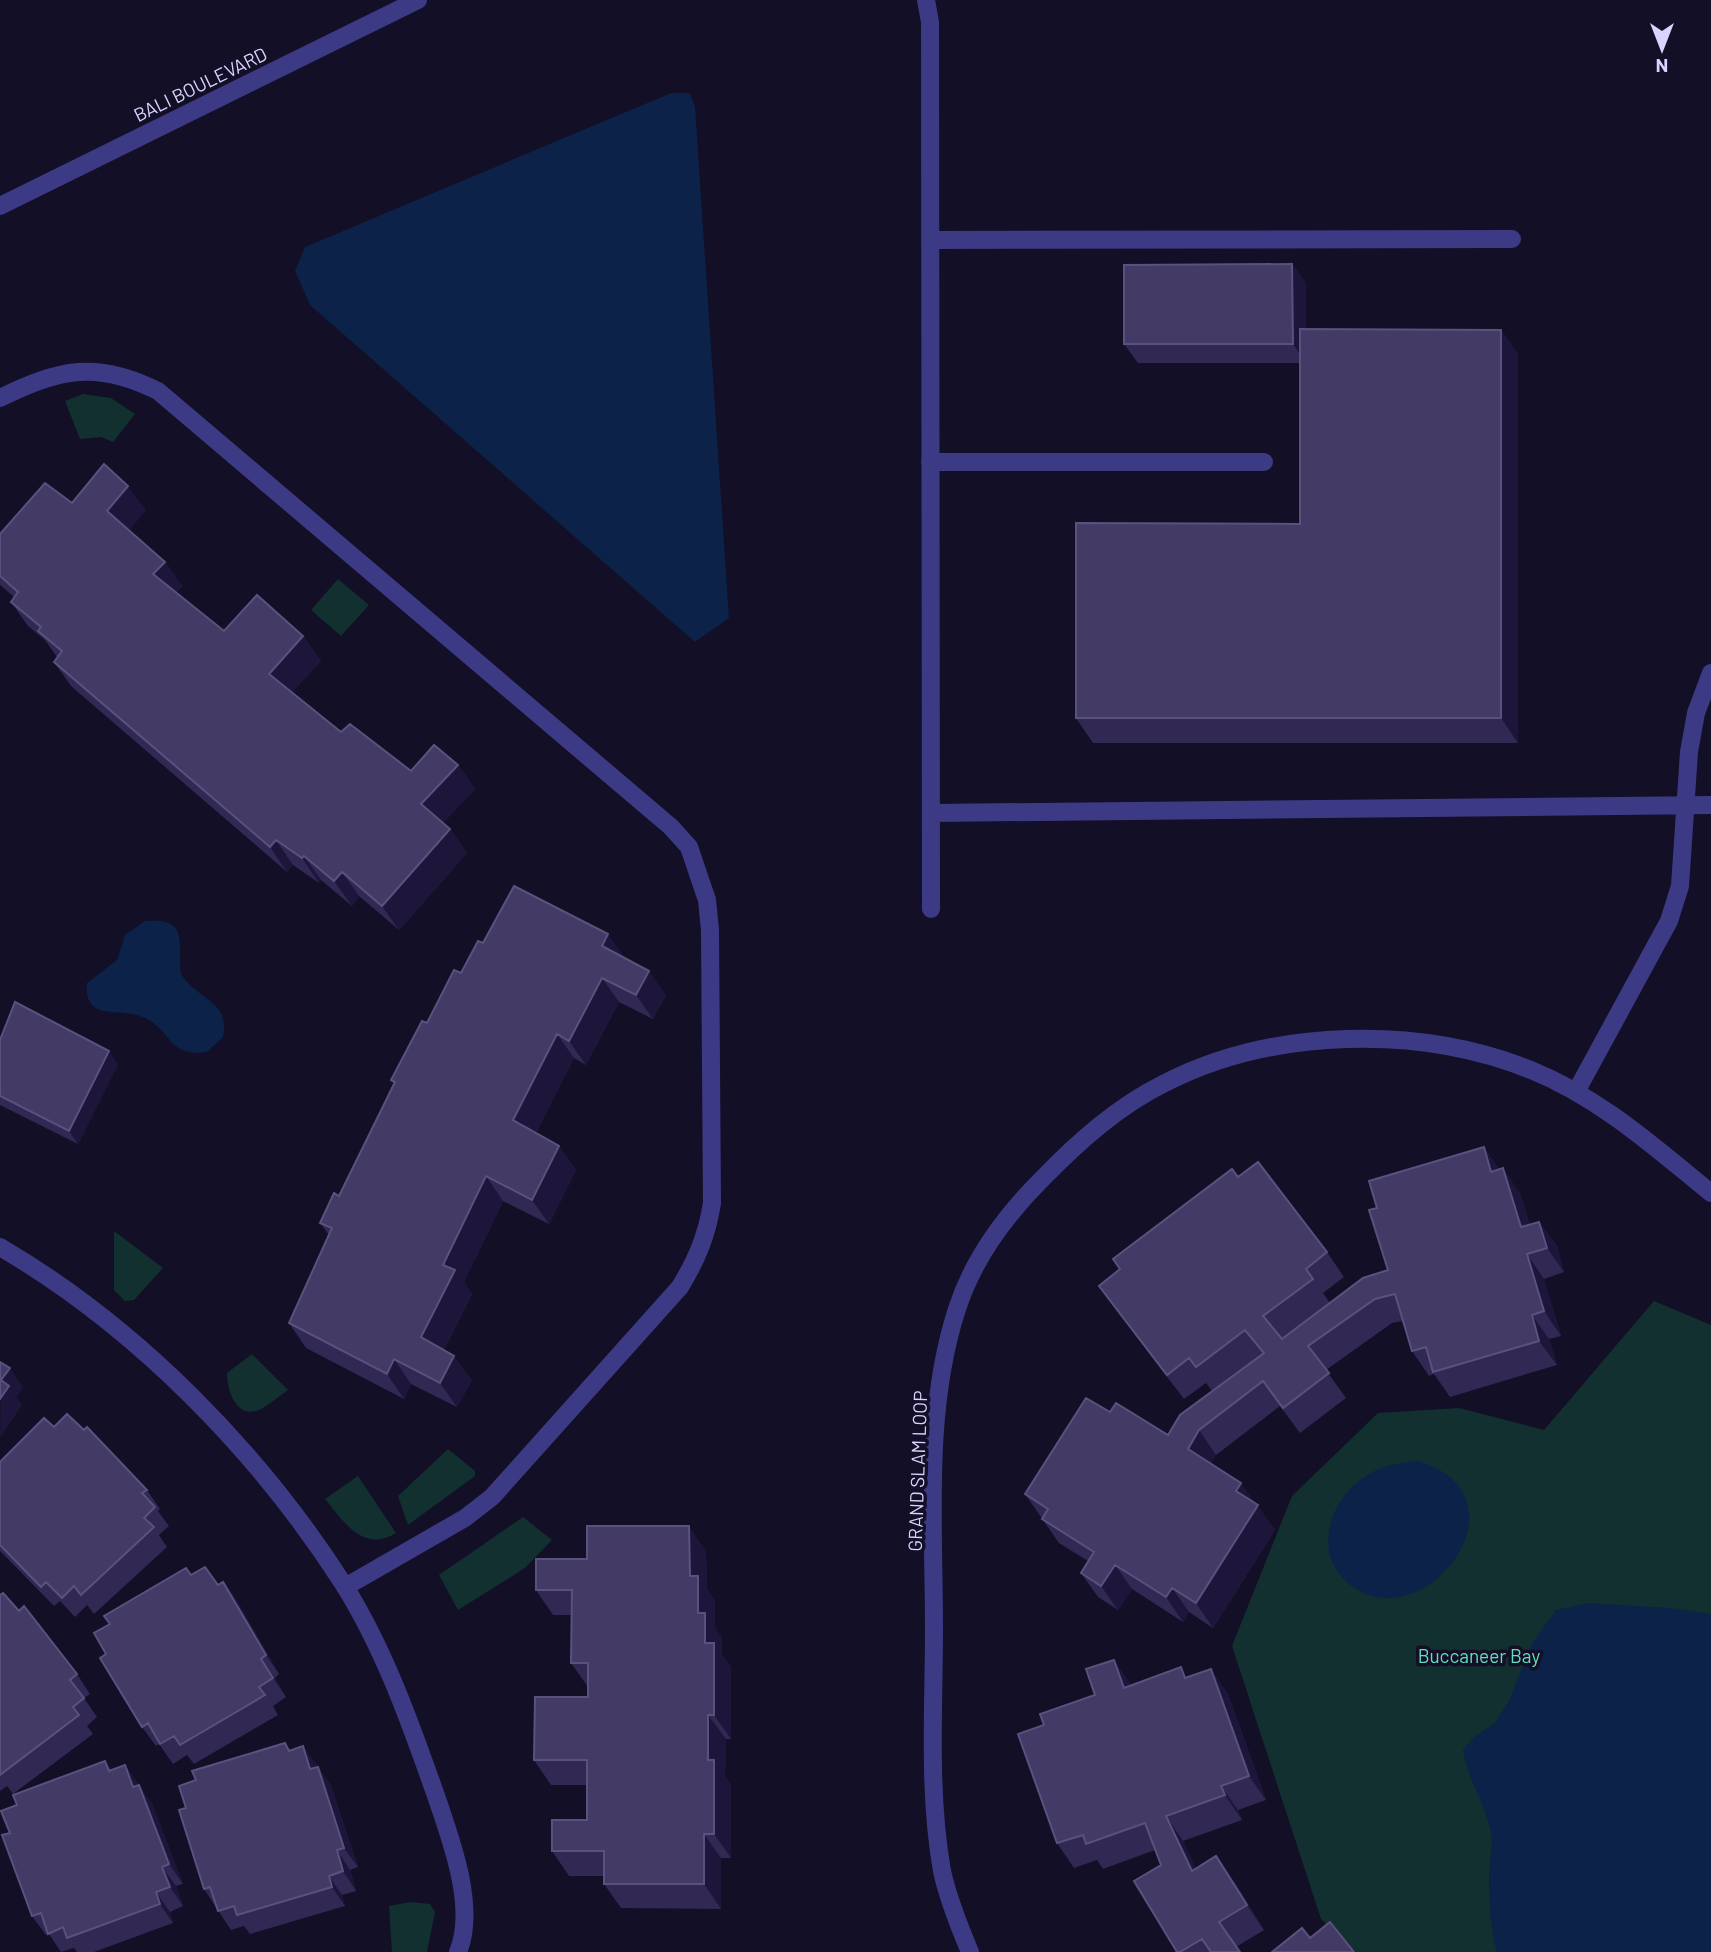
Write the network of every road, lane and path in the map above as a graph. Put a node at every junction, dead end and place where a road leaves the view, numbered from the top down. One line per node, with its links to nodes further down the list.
1 (418, 0): 3 (street, BALI BOULEVARD)
2 (926, 0): 5 (street)
3 (0, 205)
4 (1512, 239): 5 (street)
5 (930, 240): 7 (street)
6 (0, 398): 17 (street)
7 (930, 462): 8 (street); 12 (street)
8 (1264, 462)
9 (1711, 673): 11 (street)
10 (1711, 805): 11 (street)
11 (1684, 806): 12 (street); 14 (street)
12 (931, 813): 13 (street)
13 (931, 909)
14 (1577, 1090): 15 (street, GRAND SLAM LOOP); 19 (street, GRAND SLAM LOOP)
15 (1711, 1193)
16 (0, 1247): 17 (street)
17 (345, 1587): 18 (street)
18 (458, 1952)
19 (970, 1952)

